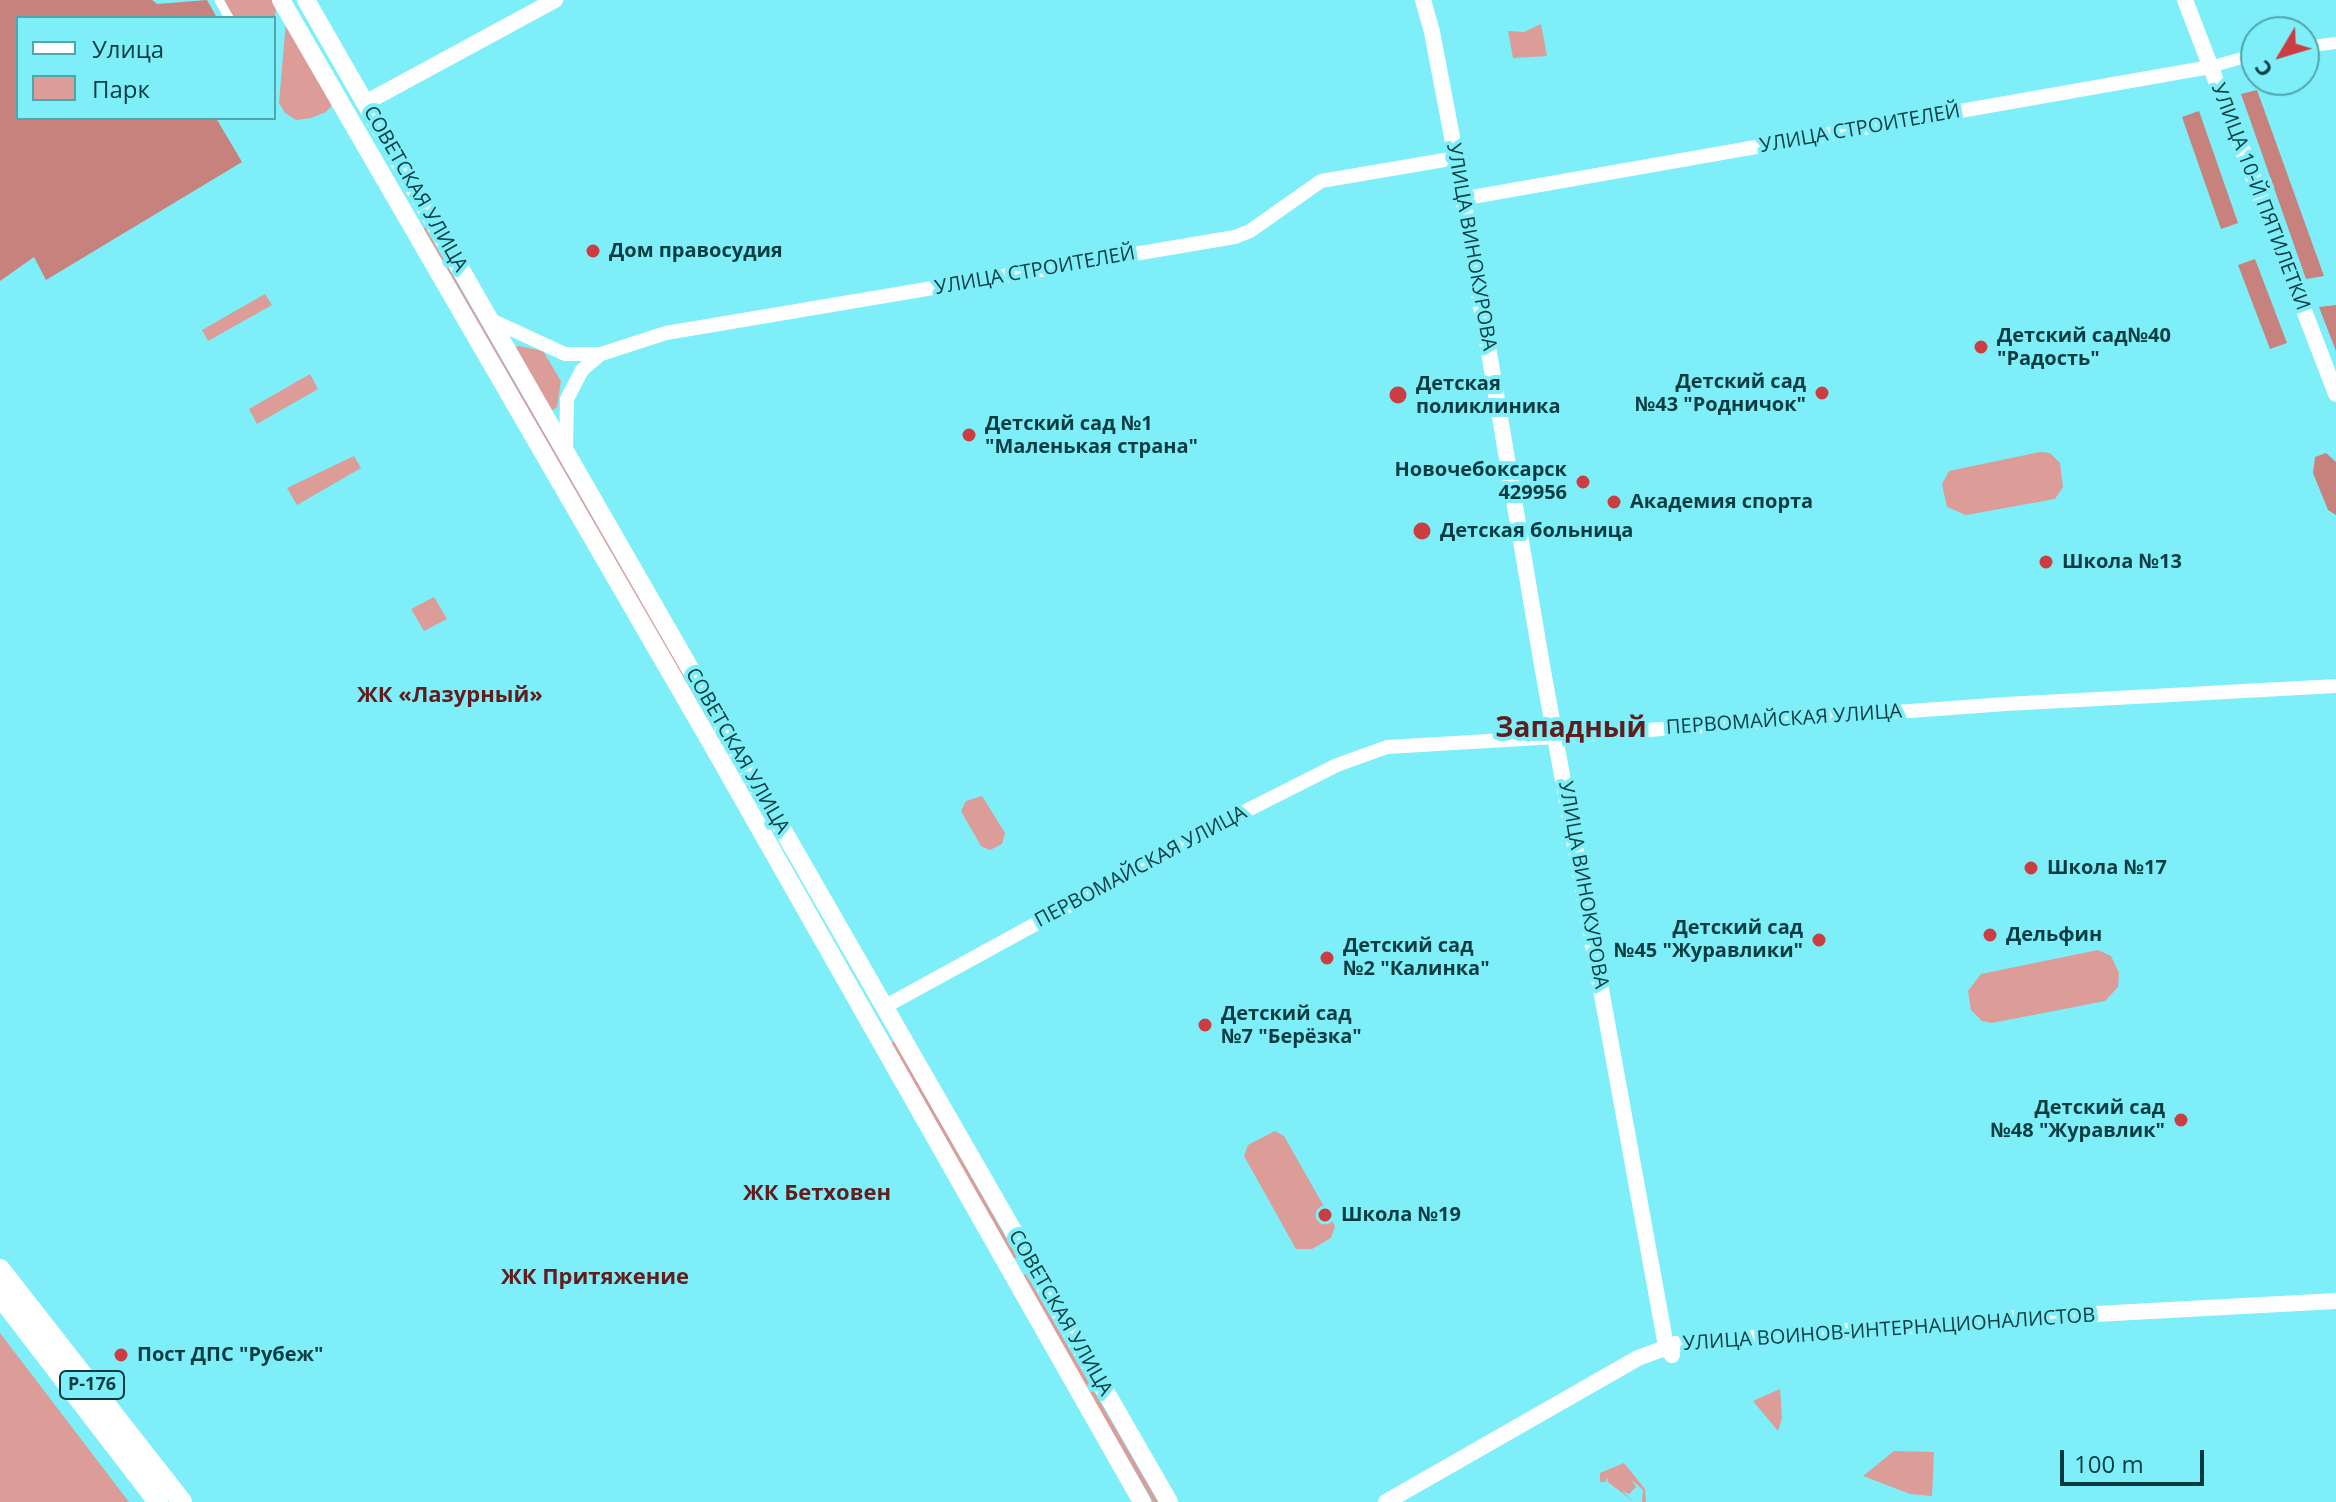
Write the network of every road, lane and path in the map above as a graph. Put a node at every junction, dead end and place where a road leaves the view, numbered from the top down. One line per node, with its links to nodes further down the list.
1 (281, 0): 10 (main road, СОВЕТСКАЯ УЛИЦА)
2 (306, 0): 9 (main road, СОВЕТСКАЯ УЛИЦА)
3 (555, 0): 9 (main road)
4 (1423, 0): 11 (main road, УЛИЦА ВИНОКУРОВА)
5 (1434, 0): 11 (main road, УЛИЦА ВИНОКУРОВА)
6 (2185, 0): 8 (main road, УЛИЦА 10-Й ПЯТИЛЕТКИ)
7 (2240, 59): 8 (street, УЛИЦА СТРОИТЕЛЕЙ)
8 (2210, 67): 12 (street, УЛИЦА СТРОИТЕЛЕЙ); 17 (main road, УЛИЦА 10-Й ПЯТИЛЕТКИ)
9 (365, 103): 10 (main road); 13 (main road, СОВЕТСКАЯ УЛИЦА)
10 (346, 113): 14 (main road, СОВЕТСКАЯ УЛИЦА)
11 (1460, 157): 12 (main road, УЛИЦА ВИНОКУРОВА); 16 (street, УЛИЦА СТРОИТЕЛЕЙ)
12 (1467, 198): 21 (main road, УЛИЦА ВИНОКУРОВА)
13 (427, 210): 14 (main road); 15 (main road, СОВЕТСКАЯ УЛИЦА)
14 (409, 220): 20 (main road, СОВЕТСКАЯ УЛИЦА)
15 (489, 319): 16 (street, УЛИЦА СТРОИТЕЛЕЙ); 18 (main road, СОВЕТСКАЯ УЛИЦА)
16 (601, 354): 18 (street)
17 (2336, 394)
18 (566, 453): 20 (main road, СОВЕТСКАЯ УЛИЦА)
19 (2336, 686): 21 (street, ПЕРВОМАЙСКАЯ УЛИЦА)
20 (718, 736): 22 (main road, СОВЕТСКАЯ УЛИЦА); 23 (main road, СОВЕТСКАЯ УЛИЦА)
21 (1561, 737): 22 (street, ПЕРВОМАЙСКАЯ УЛИЦА); 31 (main road, УЛИЦА ВИНОКУРОВА)
22 (884, 1007): 23 (main road, ПЕРВОМАЙСКАЯ УЛИЦА); 24 (main road, СОВЕТСКАЯ УЛИЦА)
23 (867, 1016): 26 (main road, СОВЕТСКАЯ УЛИЦА)
24 (1030, 1260): 26 (main road); 36 (main road, СОВЕТСКАЯ УЛИЦА)
25 (0, 1269): 34 (highway, Р-176)
26 (1011, 1271): 35 (main road, СОВЕТСКАЯ УЛИЦА)
27 (0, 1296): 33 (highway, Р-176)
28 (2336, 1301): 30 (main road, УЛИЦА ВОИНОВ-ИНТЕРНАЦИОНАЛИСТОВ)
29 (2336, 1311): 30 (main road, УЛИЦА ВОИНОВ-ИНТЕРНАЦИОНАЛИСТОВ)
30 (1981, 1326): 31 (main road, УЛИЦА ВОИНОВ-ИНТЕРНАЦИОНАЛИСТОВ)
31 (1671, 1348): 32 (main road, УЛИЦА ВОИНОВ-ИНТЕРНАЦИОНАЛИСТОВ)
32 (1473, 1459): 37 (main road, УЛИЦА ВОИНОВ-ИНТЕРНАЦИОНАЛИСТОВ); 38 (main road, УЛИЦА ВОИНОВ-ИНТЕРНАЦИОНАЛИСТОВ)
33 (158, 1502)
34 (182, 1502)
35 (1142, 1502)
36 (1169, 1502)
37 (1386, 1502)
38 (1410, 1502)

